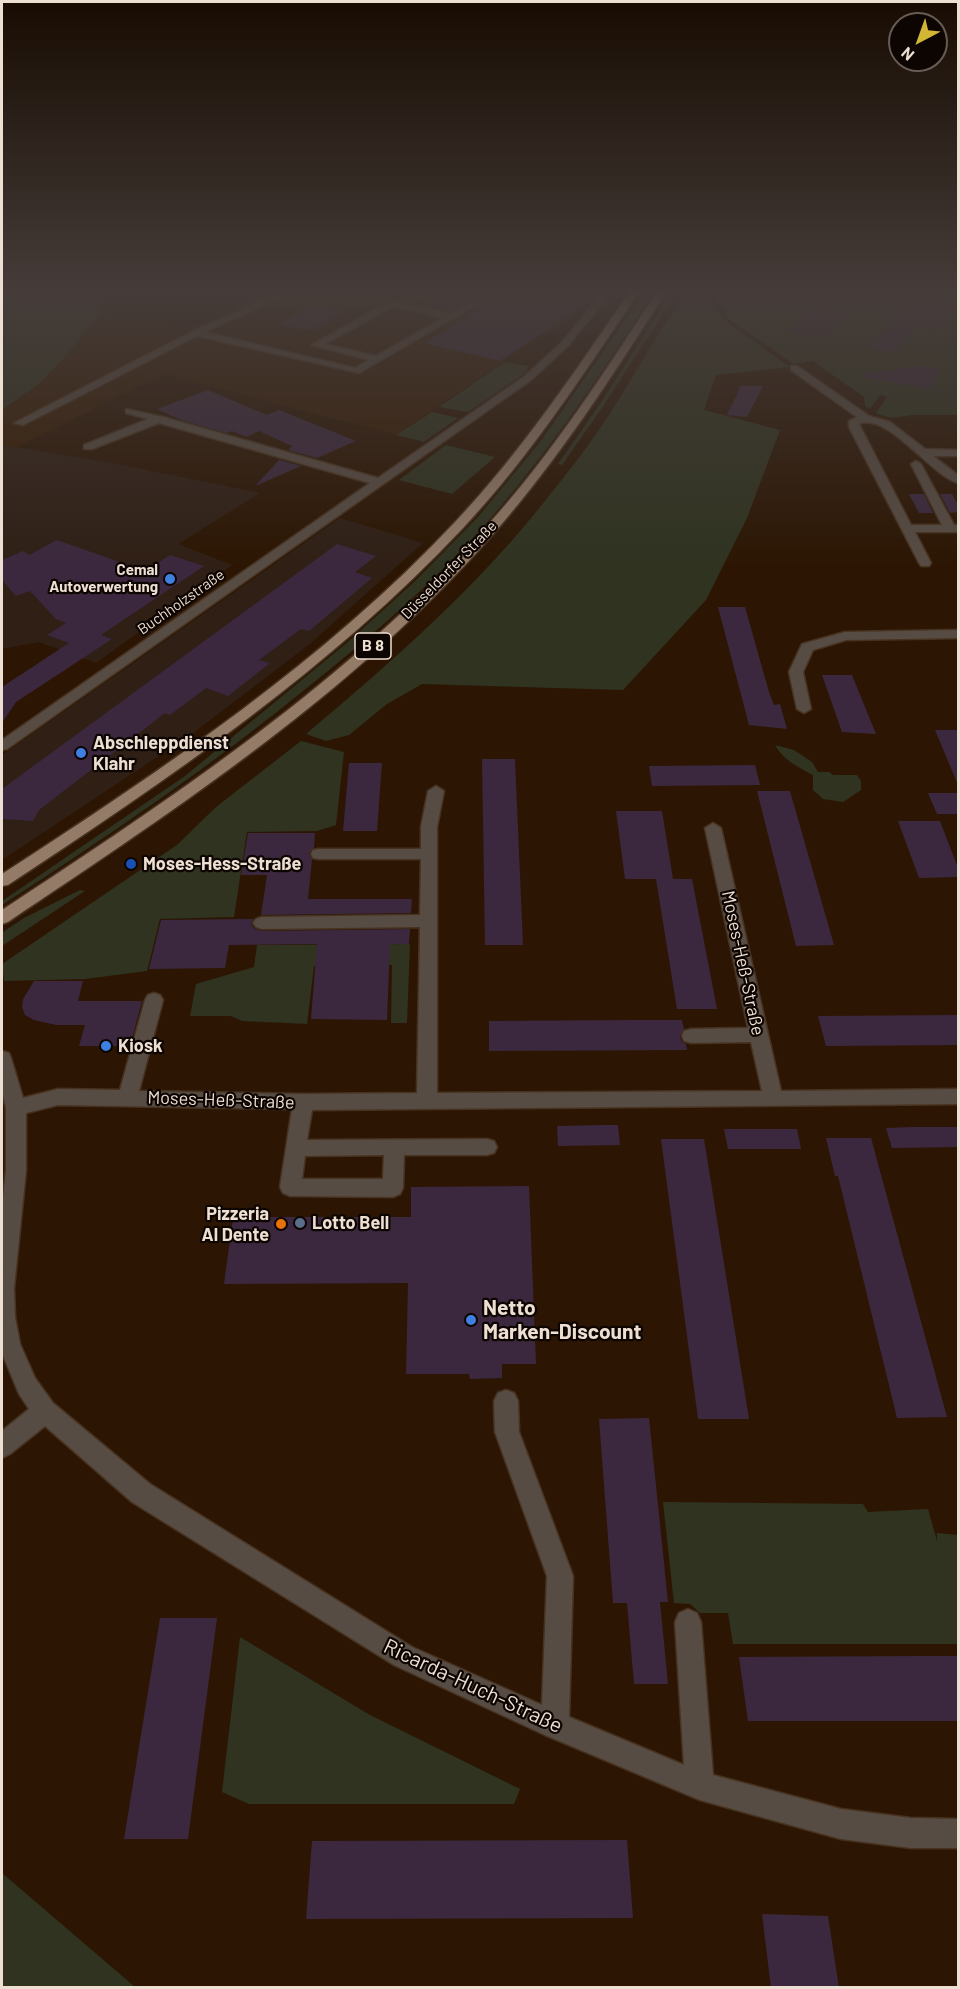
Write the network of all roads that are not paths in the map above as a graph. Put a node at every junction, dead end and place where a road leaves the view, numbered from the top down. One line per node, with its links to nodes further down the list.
1 (98, 383): 9 (street)
2 (520, 383): 15 (street, Buchholzstraße)
3 (570, 383): 26 (main road, Düsseldorfer Straße / B 8)
4 (604, 383): 27 (main road, Düsseldorfer Straße / B 8)
5 (815, 383): 7 (street)
6 (130, 411): 8 (street)
7 (865, 418): 11 (street); 17 (street)
8 (159, 419): 10 (street); 15 (street)
9 (19, 423)
10 (88, 447)
11 (924, 452): 12 (street); 14 (street)
12 (958, 453)
13 (916, 464): 16 (street)
14 (958, 480)
15 (379, 482): 21 (street, Buchholzstraße)
16 (955, 528): 17 (street)
17 (908, 529): 18 (street)
18 (925, 563)
19 (958, 634): 20 (street)
20 (804, 709)
21 (2, 746)
22 (436, 791): 25 (street)
23 (713, 828): 31 (street, Moses-Heß-Straße)
24 (319, 854): 25 (street)
25 (429, 854): 28 (street)
26 (2, 881)
27 (2, 918)
28 (428, 921): 29 (street); 38 (street)
29 (262, 922)
30 (154, 1000): 34 (street)
31 (759, 1035): 32 (street); 36 (street, Moses-Heß-Straße)
32 (691, 1036)
33 (2, 1058): 39 (street, Ricarda-Huch-Straße)
34 (128, 1097): 37 (street, Moses-Heß-Straße); 39 (street, Moses-Heß-Straße)
35 (958, 1097): 36 (street, Moses-Heß-Straße)
36 (773, 1099): 38 (street, Moses-Heß-Straße)
37 (303, 1102): 38 (street, Moses-Heß-Straße); 42 (street)
38 (427, 1102)
39 (16, 1108): 44 (street, Ricarda-Huch-Straße)
40 (394, 1147): 41 (street); 42 (street); 42 (street)
41 (487, 1147)
42 (296, 1148)
43 (506, 1401): 47 (street)
44 (45, 1411): 45 (street); 47 (street, Ricarda-Huch-Straße)
45 (2, 1446)
46 (688, 1622): 48 (street)
47 (555, 1725): 48 (street, Ricarda-Huch-Straße)
48 (700, 1786): 49 (street, Ricarda-Huch-Straße)
49 (958, 1834)

